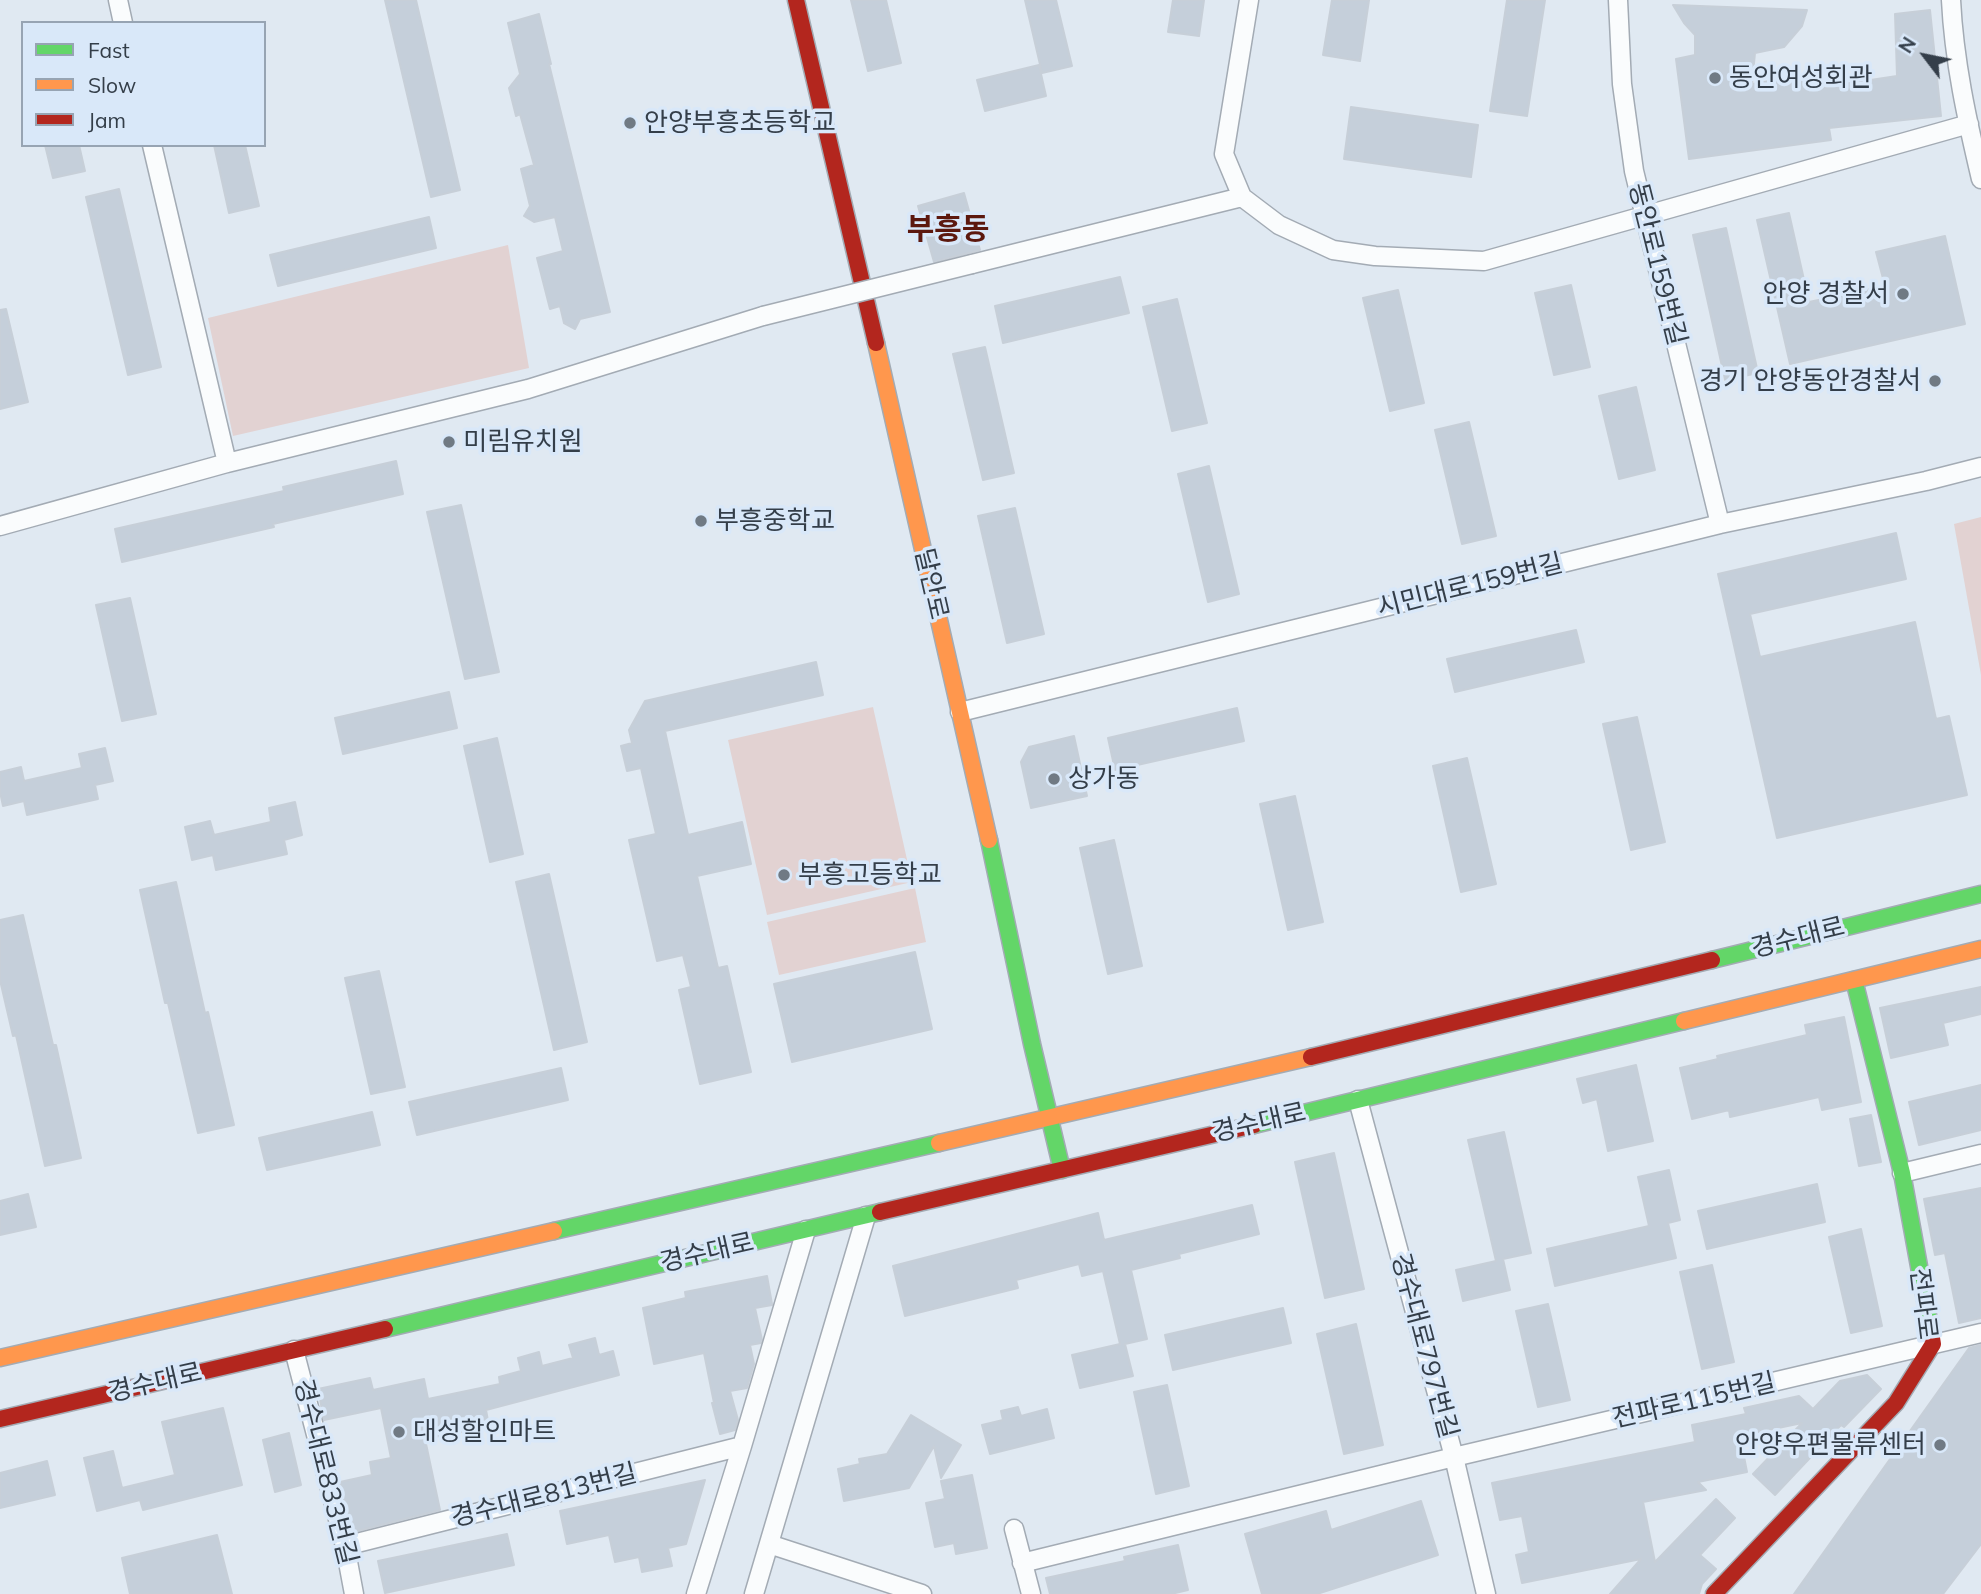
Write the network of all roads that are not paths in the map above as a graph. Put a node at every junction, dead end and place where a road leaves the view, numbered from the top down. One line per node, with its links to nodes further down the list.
1 (118, 0): 6 (street)
2 (796, 0): 16 (main road, 달안로)
3 (1249, 0): 10 (street)
4 (1618, 0): 11 (street, 동안로159번길)
5 (1951, 0): 7 (street)
6 (123, 21)
7 (1969, 124): 9 (street); 11 (street)
8 (152, 147): 12 (street)
9 (1981, 179)
10 (1241, 197): 11 (street); 12 (street, bridge)
11 (1646, 215): 14 (street, 동안로159번길)
12 (227, 463): 15 (street)
13 (1981, 467): 14 (street, 시민대로159번길)
14 (1720, 524): 16 (street, 시민대로159번길)
15 (0, 526)
16 (960, 712): 25 (main road, 달안로)
17 (1981, 894): 22 (main road, 경수대로)
18 (1981, 949): 19 (main road, 경수대로)
19 (1854, 980): 23 (main road, 경수대로); 28 (main road, 전파로)
20 (1754, 988): 23 (main road, 경수대로)
21 (1614, 1000): 22 (main road, 경수대로)
22 (1330, 1053): 25 (main road, 경수대로)
23 (1414, 1087): 24 (main road, 경수대로)
24 (1358, 1100): 27 (main road, 경수대로); 37 (street, 경수대로797번길)
25 (1049, 1117): 27 (main road, 달안로); 34 (main road, 경수대로)
26 (1981, 1154): 28 (street)
27 (1062, 1170): 29 (main road, 경수대로)
28 (1902, 1173): 32 (main road, 전파로)
29 (866, 1216): 30 (main road, 경수대로); 39 (street)
30 (806, 1230): 33 (main road, 경수대로); 36 (street)
31 (1981, 1333): 32 (street, 전파로115번길)
32 (1933, 1344): 37 (street, 전파로115번길); 48 (main road, 전파로)
33 (294, 1350): 35 (main road, 경수대로); 40 (street, 경수대로833번길)
34 (0, 1358)
35 (0, 1419)
36 (742, 1446): 40 (street, 경수대로813번길); 43 (street)
37 (1454, 1457): 41 (street, 전파로115번길); 47 (street, 경수대로797번길)
38 (1014, 1529): 41 (street)
39 (769, 1544): 44 (street); 45 (street)
40 (345, 1546): 42 (street, 경수대로833번길)
41 (1022, 1563): 46 (street)
42 (354, 1594)
43 (696, 1594)
44 (754, 1594)
45 (922, 1594)
46 (1031, 1594)
47 (1486, 1594)
48 (1714, 1594)

